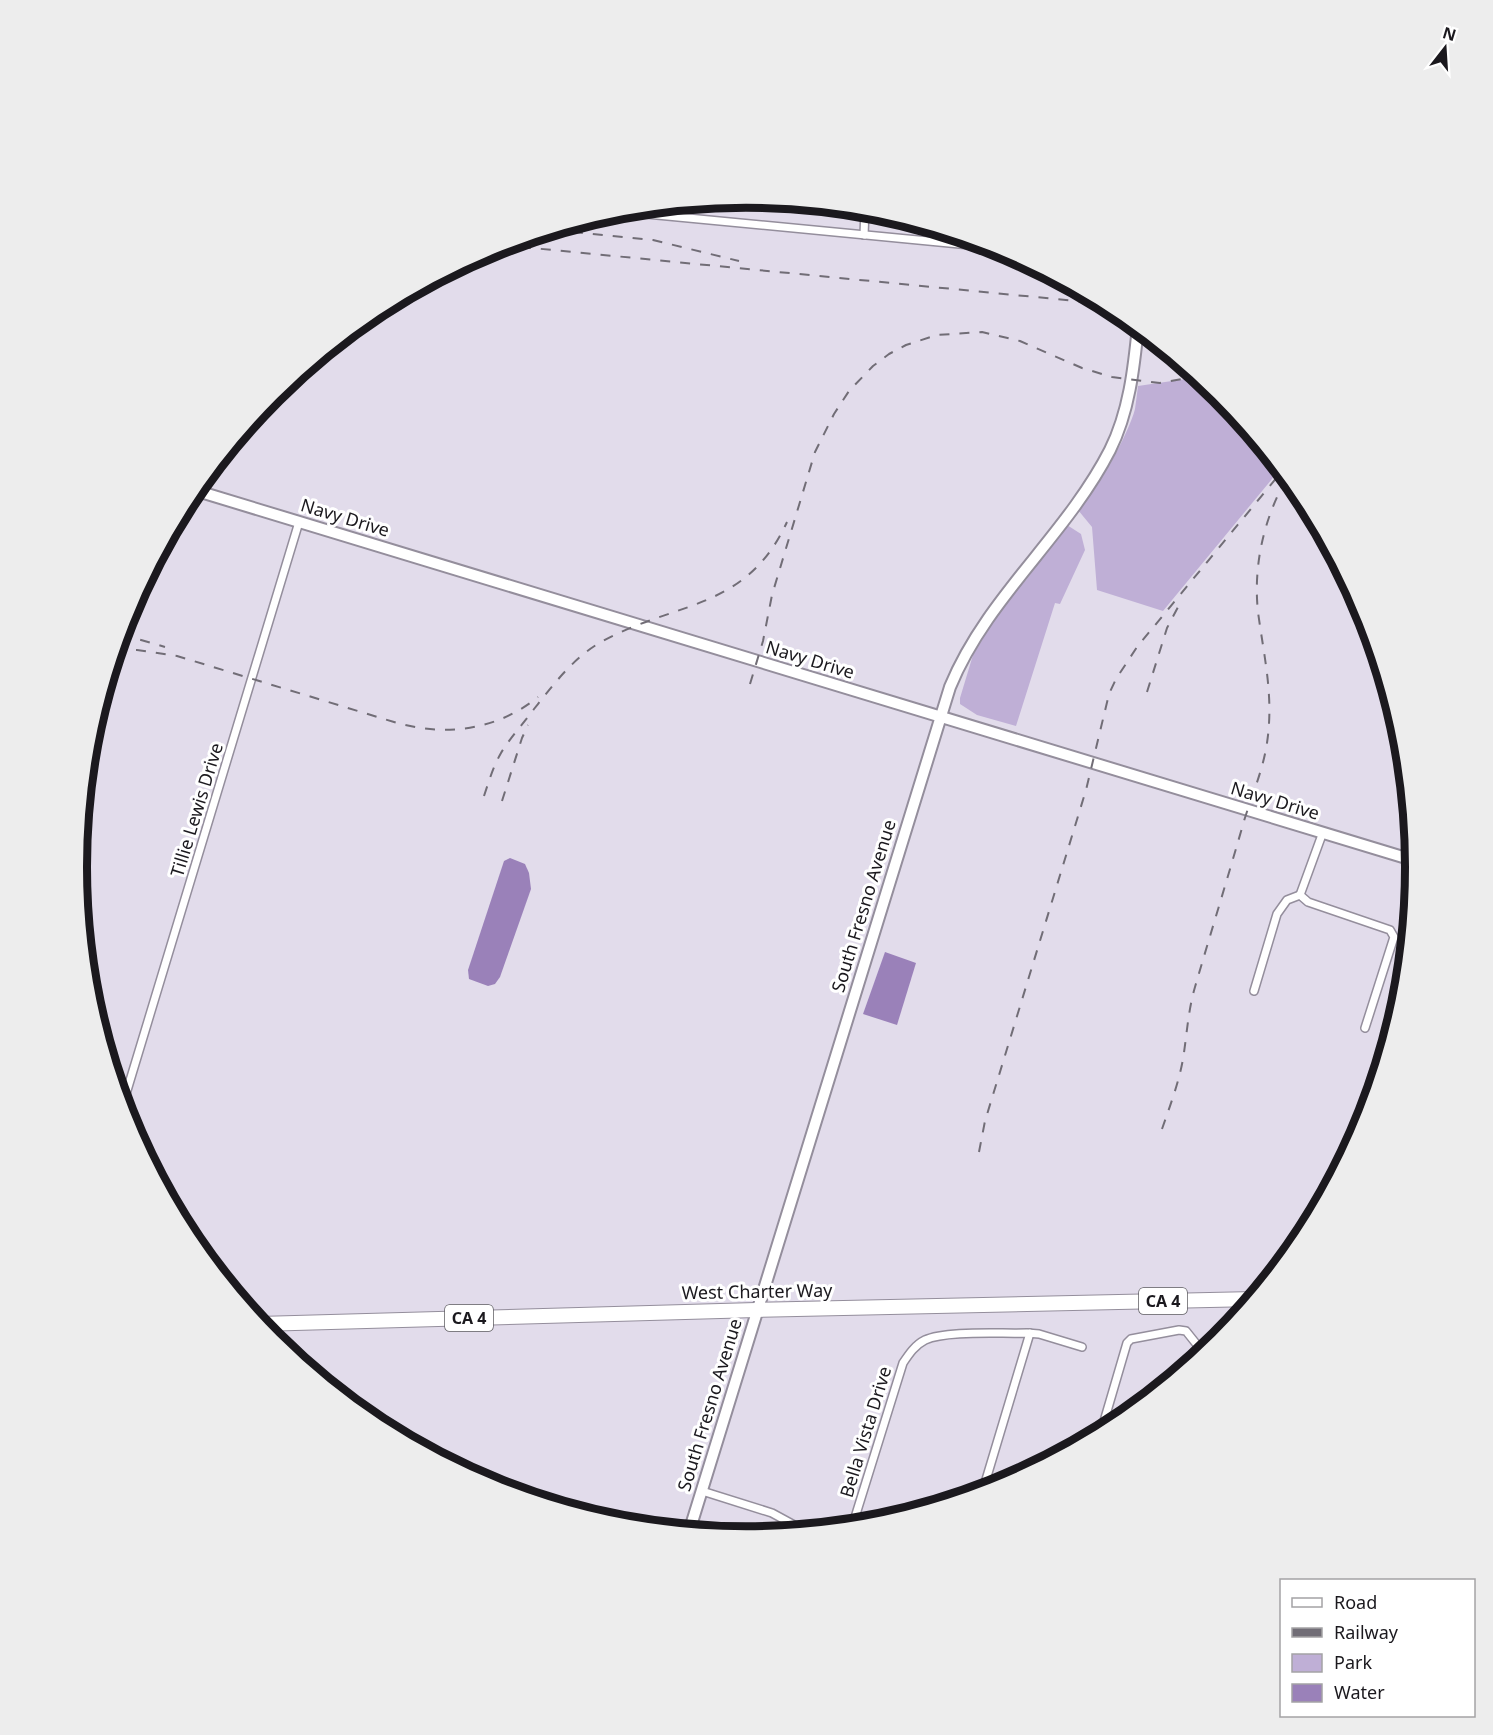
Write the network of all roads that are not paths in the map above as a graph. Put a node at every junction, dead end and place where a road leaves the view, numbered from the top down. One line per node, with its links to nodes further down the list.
1 (655, 215): 3 (street)
2 (865, 219): 3 (street)
3 (864, 235): 4 (street)
4 (961, 244)
5 (1137, 336): 8 (street, South Fresno Avenue)
6 (204, 493): 7 (street, Navy Drive)
7 (299, 522): 8 (street, Navy Drive); 14 (street, Tillie Lewis Drive)
8 (939, 716): 9 (street, Navy Drive); 16 (street, South Fresno Avenue)
9 (1323, 832): 10 (street, Navy Drive); 11 (street)
10 (1406, 858)
11 (1300, 895): 12 (street); 13 (street)
12 (1254, 991)
13 (1365, 1028)
14 (127, 1092)
15 (1243, 1301): 16 (highway, West Charter Way / CA 4)
16 (756, 1310): 17 (highway, West Charter Way / CA 4); 23 (street, South Fresno Avenue)
17 (271, 1324)
18 (1030, 1333): 19 (street); 22 (street); 24 (street, Bella Vista Drive)
19 (1082, 1347)
20 (1198, 1347): 21 (street)
21 (1104, 1422)
22 (985, 1482)
23 (702, 1491): 25 (street, South Fresno Avenue); 26 (street)
24 (855, 1517)
25 (691, 1525)
26 (795, 1525)

